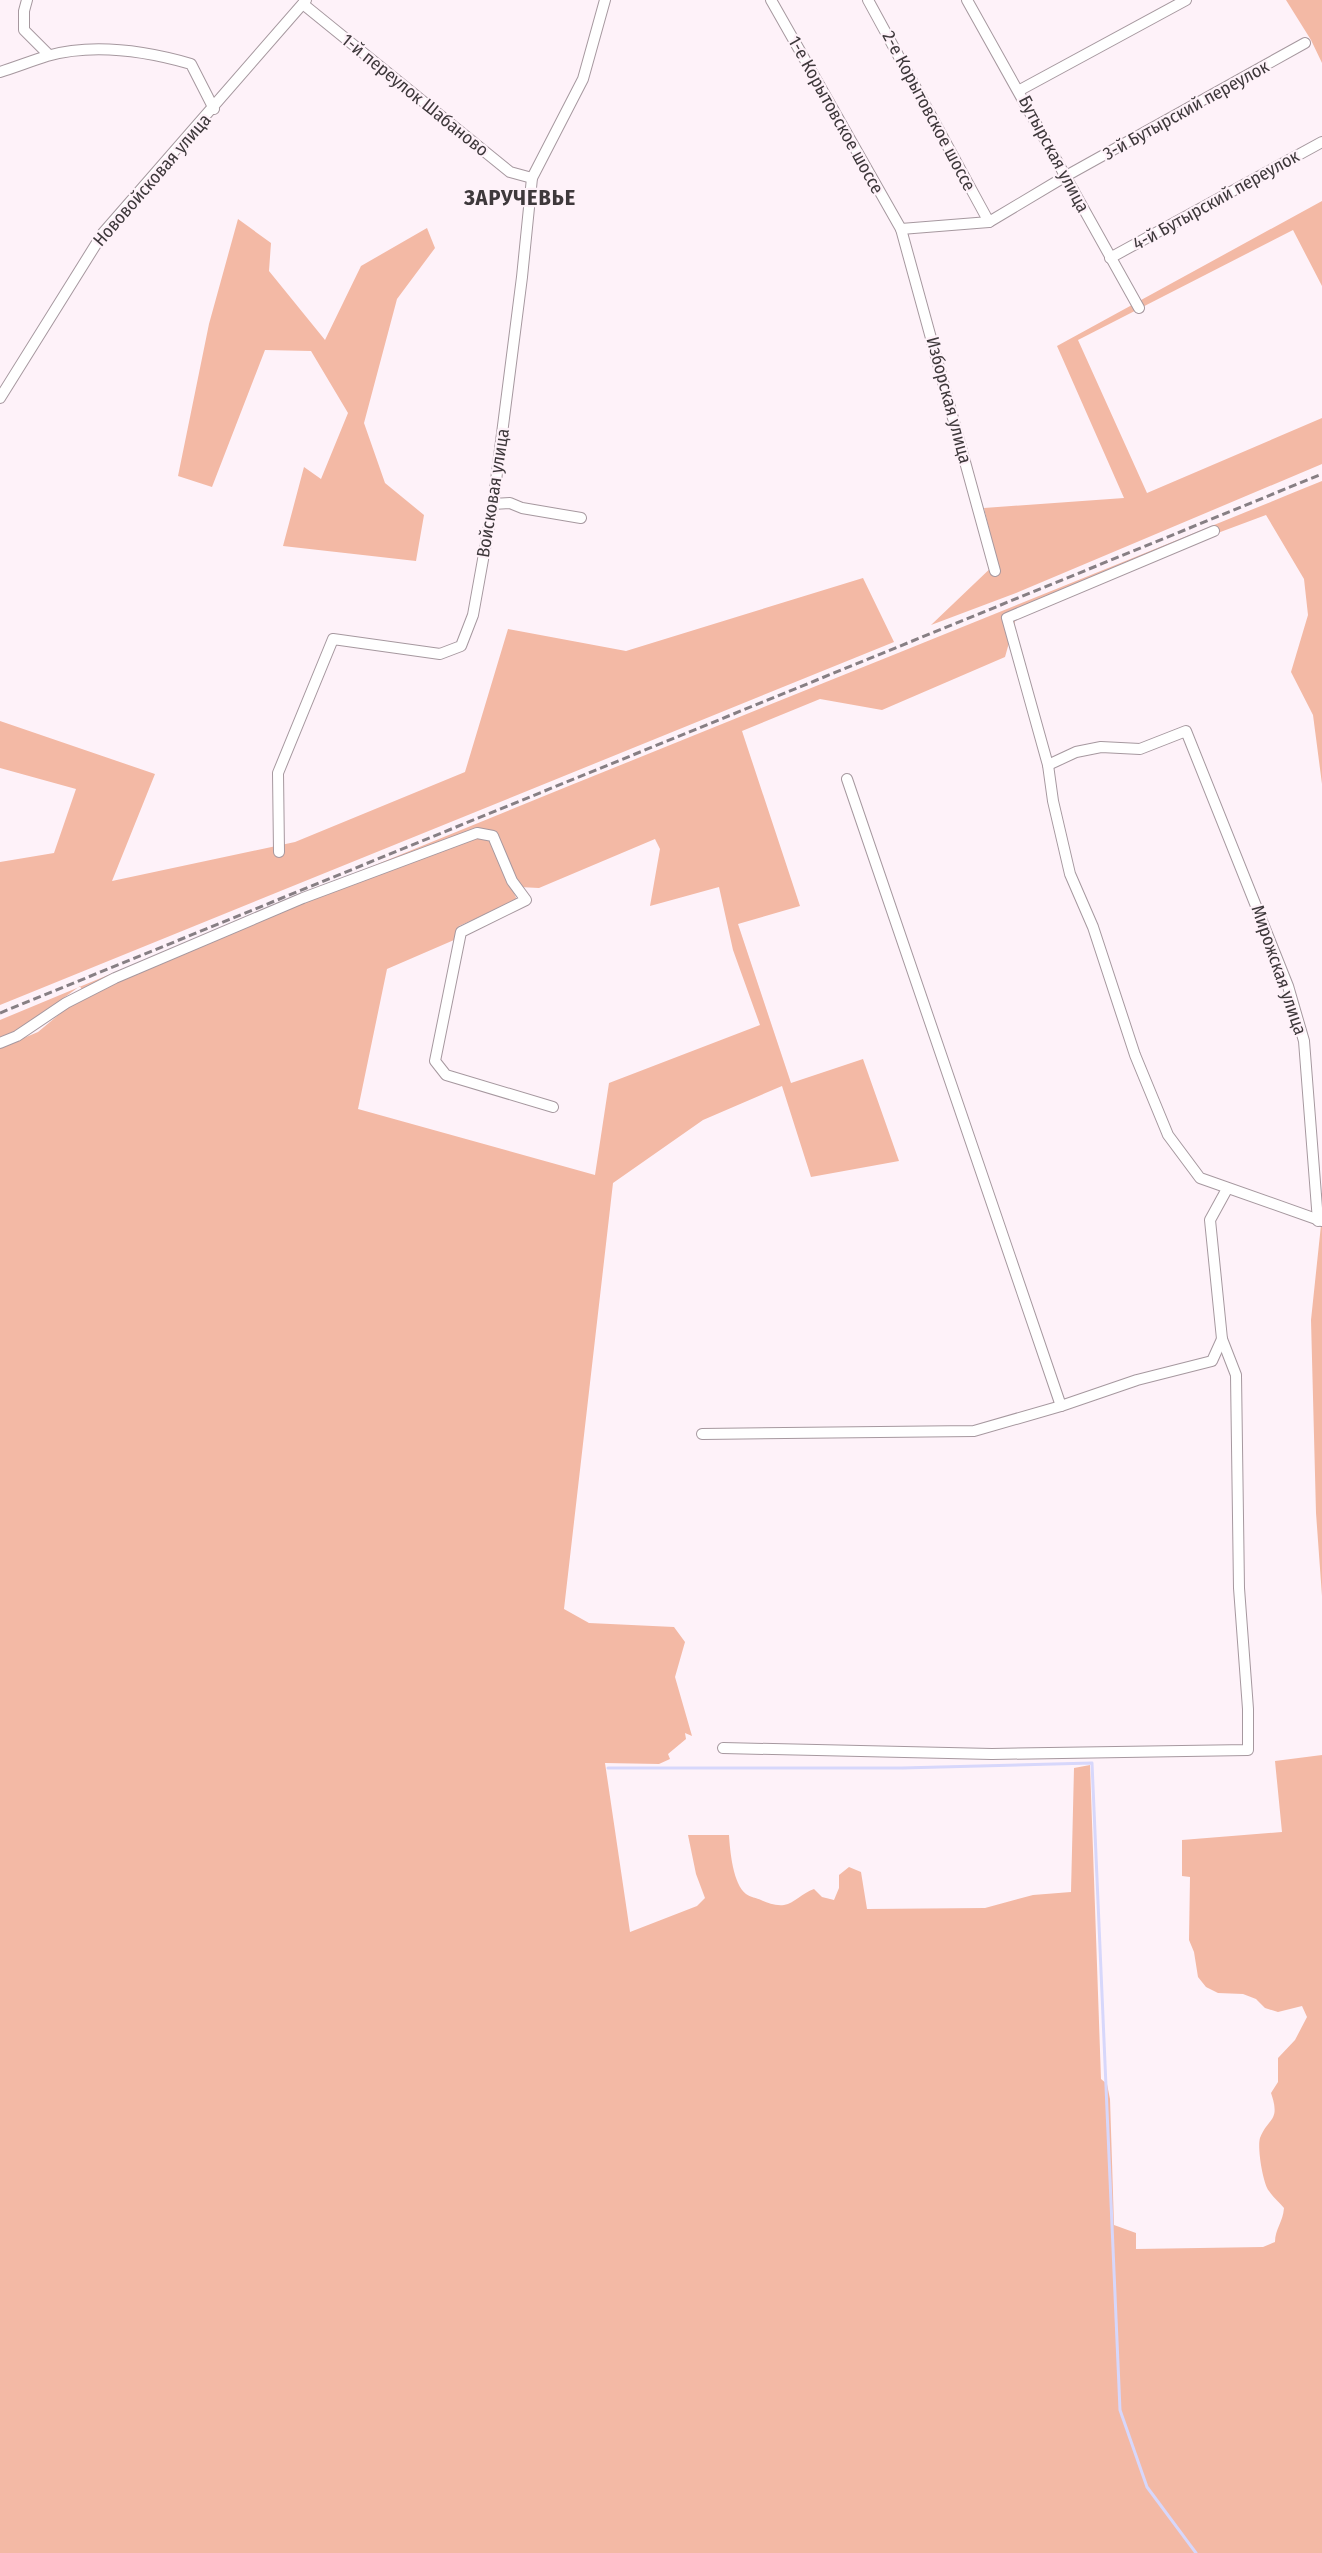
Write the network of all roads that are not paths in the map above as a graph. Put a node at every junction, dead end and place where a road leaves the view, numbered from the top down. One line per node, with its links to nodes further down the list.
1 (27, 0): 9 (street)
2 (605, 0): 15 (street, Войсковая улица)
3 (771, 0): 17 (street, 1-е Корытовское шоссе)
4 (868, 0): 16 (street, 2-е Корытовское шоссе)
5 (968, 0): 11 (street, Бутырская улица)
6 (1186, 0): 11 (street)
7 (305, 2): 12 (street, Нововойсковая улица); 15 (street, 1-й переулок Шабаново)
8 (1305, 43): 14 (street, 3-й Бутырский переулок)
9 (49, 56): 10 (street); 12 (street)
10 (0, 72)
11 (1020, 90): 14 (street, Бутырская улица)
12 (214, 109): 20 (street, Нововойсковая улица)
13 (1322, 142): 18 (street, 4-й Бутырский переулок)
14 (1066, 176): 16 (street, 3-й Бутырский переулок); 18 (street, Бутырская улица)
15 (532, 178): 21 (street, Войсковая улица)
16 (989, 222): 17 (street)
17 (901, 229): 24 (street, Изборская улица)
18 (1110, 258): 19 (street, Бутырская улица)
19 (1139, 308)
20 (0, 398)
21 (493, 504): 22 (street); 27 (street, Войсковая улица)
22 (581, 518)
23 (1214, 531): 25 (street)
24 (994, 571)
25 (1048, 766): 30 (street); 31 (street, Мирожская улица)
26 (847, 779): 33 (street)
27 (280, 852)
28 (0, 1043): 29 (street)
29 (553, 1107)
30 (1227, 1189): 31 (street); 32 (street)
31 (1320, 1221)
32 (1222, 1338): 33 (street); 35 (street)
33 (1062, 1406): 34 (street)
34 (702, 1434)
35 (722, 1748)

